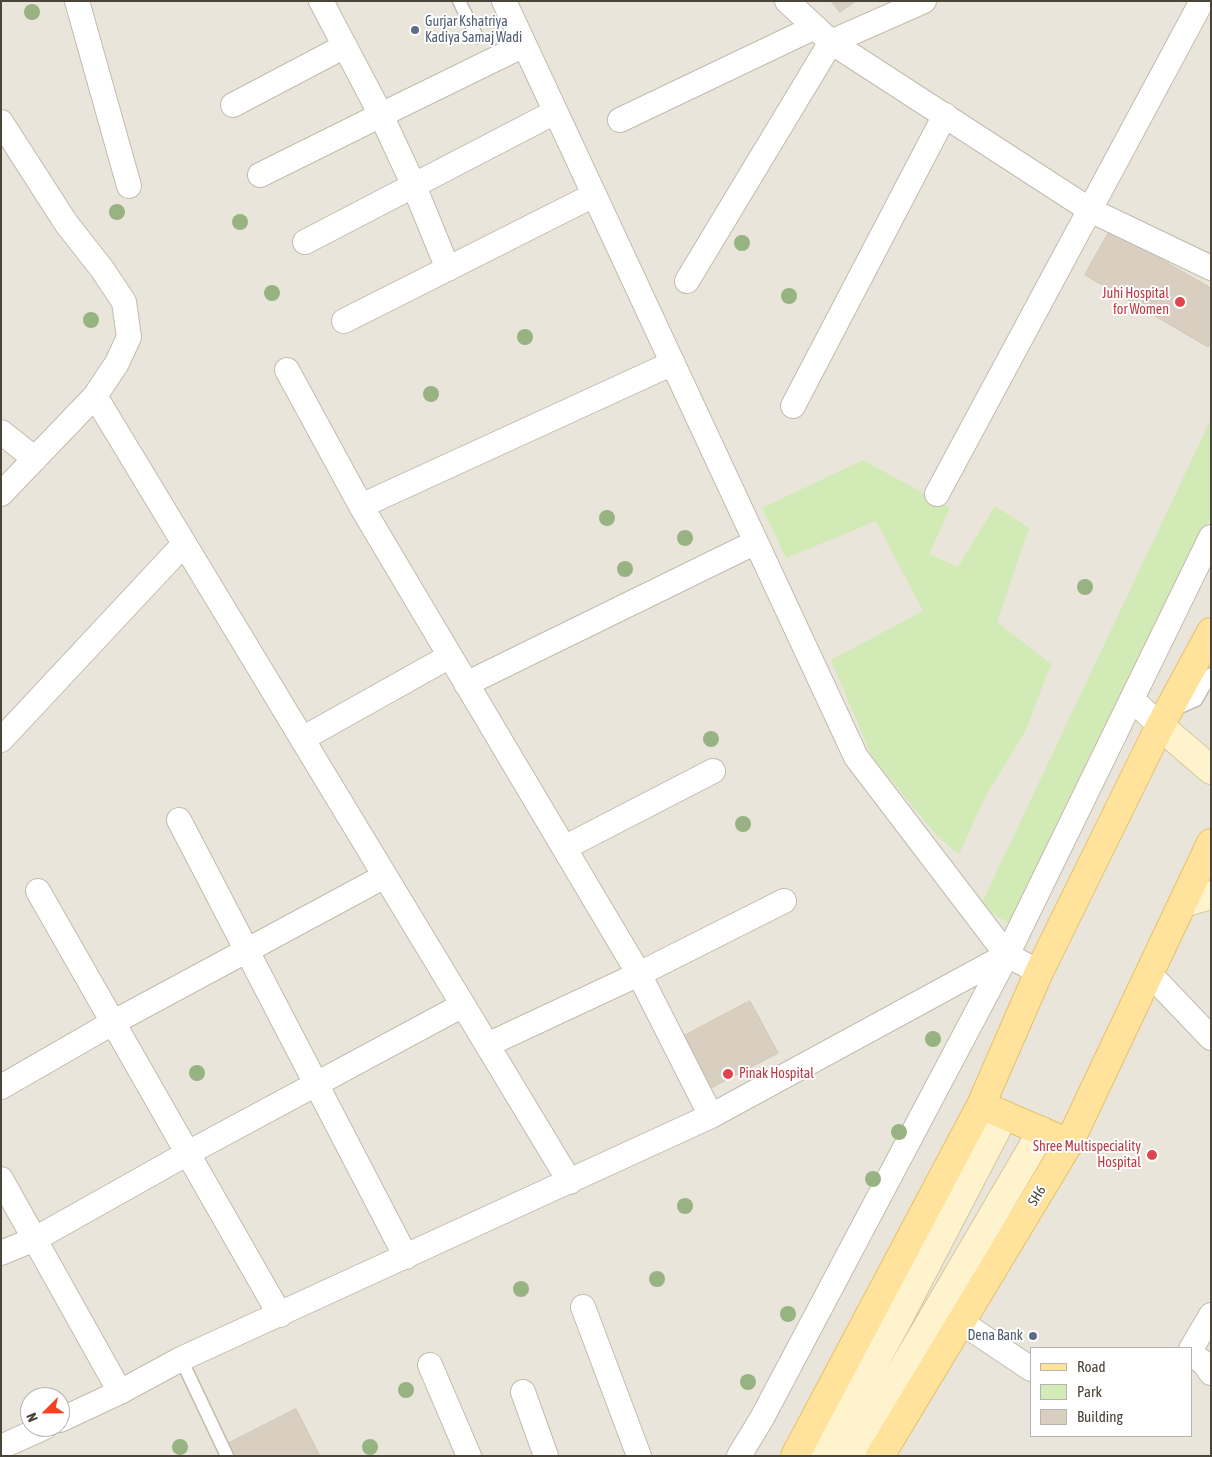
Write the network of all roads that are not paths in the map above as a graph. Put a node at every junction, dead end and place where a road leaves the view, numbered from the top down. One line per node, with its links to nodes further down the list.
1 (77, 1): 19 (street)
2 (321, 1): 11 (street)
3 (459, 1): 9 (lane)
4 (504, 1): 10 (street)
5 (787, 1): 8 (street)
6 (924, 1): 8 (street)
7 (1193, 4): 22 (street)
8 (823, 34): 15 (street); 16 (street); 26 (street)
9 (478, 37)
10 (524, 45): 13 (street); 14 (street)
11 (346, 46): 12 (street); 14 (street)
12 (233, 105)
13 (555, 112): 20 (street); 21 (street)
14 (381, 115): 18 (street); 20 (street)
15 (945, 115): 22 (street); 31 (street)
16 (620, 120)
17 (1, 122): 30 (street)
18 (260, 175)
19 (129, 186)
20 (414, 186): 23 (street); 25 (street)
21 (594, 195): 25 (street); 28 (street)
22 (1090, 210): 24 (street); 35 (street)
23 (305, 242)
24 (1211, 268)
25 (448, 269): 27 (street)
26 (687, 281)
27 (344, 321)
28 (673, 364): 36 (street); 38 (street)
29 (287, 370): 36 (street)
30 (95, 396): 33 (street); 39 (street)
31 (793, 406)
32 (1, 432): 33 (street)
33 (35, 459): 34 (street)
34 (1, 494)
35 (937, 494)
36 (361, 506): 41 (street)
37 (1211, 537): 44 (street)
38 (756, 542): 43 (street); 59 (street)
39 (184, 544): 46 (street); 47 (street)
40 (1211, 632): 45 (main road)
41 (450, 656): 43 (street); 46 (street)
42 (1211, 674): 45 (lane)
43 (466, 684): 52 (street)
44 (1132, 699): 45 (street); 59 (street)
45 (1163, 720): 48 (main road); 60 (main road)
46 (302, 739): 53 (street)
47 (1, 740)
48 (1211, 770)
49 (713, 771): 52 (street)
50 (179, 820): 58 (street)
51 (1211, 843): 57 (main road, SH6)
52 (564, 848): 62 (street)
53 (385, 876): 58 (street); 63 (street)
54 (38, 891): 64 (street)
55 (1211, 895): 57 (main road)
56 (784, 901): 62 (street)
57 (1182, 903): 61 (main road, SH6)
58 (247, 951): 64 (street); 67 (street)
59 (1007, 955): 60 (street); 70 (street); 98 (street)
60 (1039, 972): 69 (main road)
61 (1150, 973): 65 (street); 72 (main road, SH6)
62 (639, 974): 66 (street); 70 (street)
63 (463, 1005): 66 (street); 67 (street)
64 (114, 1022): 68 (street); 73 (street)
65 (1211, 1038)
66 (487, 1045): 75 (street)
67 (316, 1085): 73 (street); 78 (street)
68 (1, 1087)
69 (993, 1110): 71 (main road); 99 (main road); 100 (main road)
70 (711, 1116): 75 (street)
71 (1042, 1131): 72 (main road); 101 (main road)
72 (1069, 1143): 82 (main road, SH6)
73 (188, 1153): 76 (street); 80 (street)
74 (1, 1179): 76 (street)
75 (570, 1182): 78 (street)
76 (35, 1240): 77 (street); 89 (street)
77 (1, 1253)
78 (406, 1257): 80 (street)
79 (583, 1307): 97 (street)
80 (280, 1314): 85 (street)
81 (1211, 1315): 83 (street)
82 (961, 1322): 87 (street); 102 (main road, SH6)
83 (1192, 1347)
84 (1192, 1355): 88 (street)
85 (181, 1359): 89 (street); 94 (lane)
86 (430, 1365): 95 (street)
87 (1030, 1368)
88 (1211, 1372)
89 (120, 1392): 91 (street)
90 (522, 1392): 96 (street)
91 (70, 1415)
92 (23, 1437): 93 (street)
93 (1, 1447)
94 (226, 1456)
95 (469, 1456)
96 (546, 1456)
97 (639, 1456)
98 (739, 1456)
99 (794, 1456)
100 (823, 1456)
101 (852, 1456)
102 (880, 1456)

